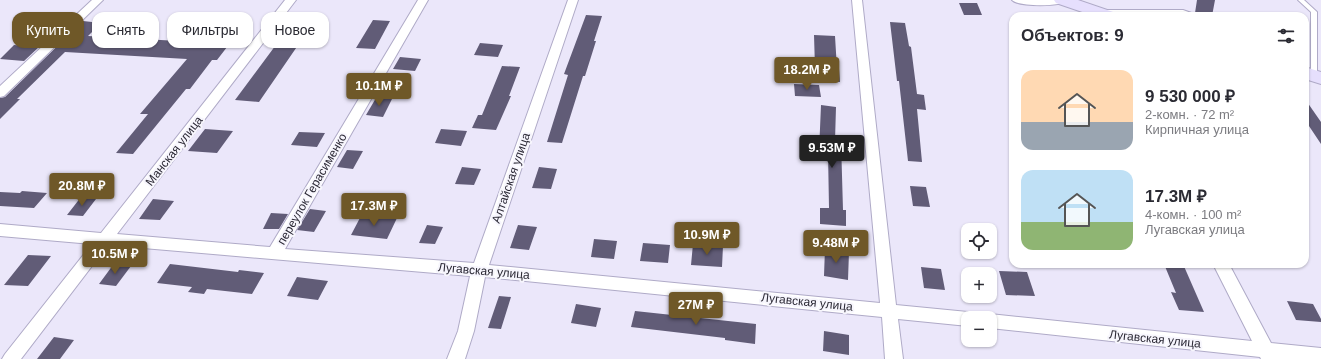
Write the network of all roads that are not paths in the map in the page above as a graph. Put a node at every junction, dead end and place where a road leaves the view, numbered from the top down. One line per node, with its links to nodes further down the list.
1 (98, 0): 11 (street)
2 (291, 0): 13 (street, Манская улица)
3 (423, 0): 14 (street, переулок Герасименко)
4 (573, 0): 16 (street, Алтайская улица)
5 (857, 0): 17 (street)
6 (1017, 0): 7 (street)
7 (1063, 0): 9 (main road)
8 (1301, 0): 10 (lane)
9 (1095, 12)
10 (1313, 76)
11 (0, 93)
12 (0, 230): 13 (street, Лугавская улица)
13 (106, 239): 14 (street, Лугавская улица); 22 (street, Манская улица)
14 (274, 254): 16 (street, Лугавская улица)
15 (1223, 268): 20 (street)
16 (479, 270): 17 (street, Лугавская улица); 23 (street, Алтайская улица)
17 (889, 311): 18 (street, Лугавская улица); 24 (street)
18 (961, 318)
19 (997, 322): 20 (street, Лугавская улица)
20 (1268, 355): 21 (street, Лугавская улица)
21 (1321, 356)
22 (11, 359)
23 (456, 359)
24 (894, 359)

